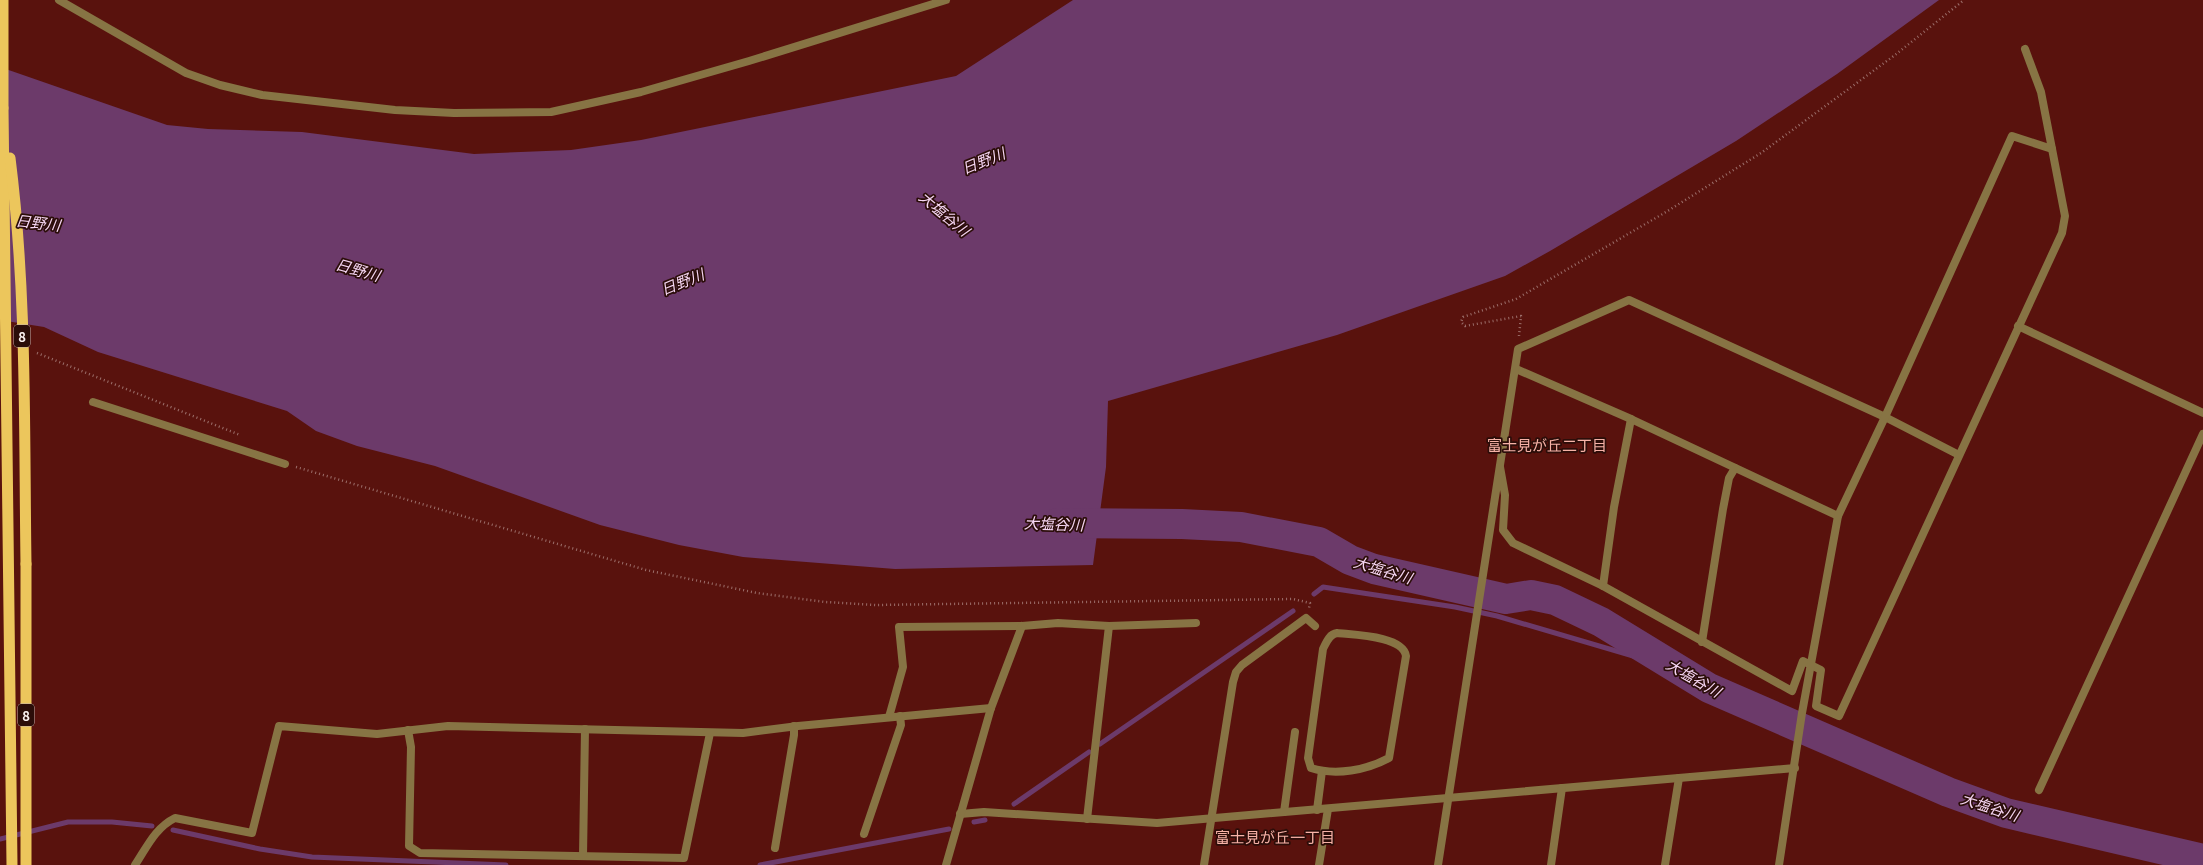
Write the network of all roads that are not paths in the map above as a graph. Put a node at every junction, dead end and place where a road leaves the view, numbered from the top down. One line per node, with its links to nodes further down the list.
1 (3, 0): 5 (highway, 8)
2 (59, 0): 3 (street)
3 (946, 0)
4 (2025, 48): 6 (street)
5 (3, 108): 49 (highway, 8, bridge); 50 (highway, 8, bridge)
6 (2052, 149): 7 (street); 11 (street)
7 (2018, 326): 10 (street); 14 (street)
8 (1516, 369): 11 (street); 12 (street); 16 (street)
9 (93, 402): 15 (street)
10 (2203, 413)
11 (1885, 417): 14 (street); 18 (street)
12 (1631, 419): 17 (street); 19 (street)
13 (2203, 434): 38 (street)
14 (1959, 455): 25 (street)
15 (285, 464)
16 (1500, 467): 19 (street); 39 (street)
17 (1734, 468): 18 (street); 24 (street)
18 (1838, 516): 25 (street)
19 (1603, 586): 24 (street)
20 (1196, 623): 22 (street)
21 (1022, 626): 22 (street); 26 (street); 28 (street)
22 (1109, 626): 44 (street)
23 (1315, 626): 45 (street)
24 (1702, 642): 25 (street)
25 (1810, 664): 34 (street)
26 (991, 708): 27 (street); 43 (street)
27 (900, 716): 28 (street); 46 (street)
28 (889, 717): 29 (street)
29 (794, 726): 33 (street); 47 (street)
30 (585, 729): 31 (street); 33 (street); 48 (street)
31 (408, 730): 48 (street); 51 (street)
32 (1295, 732): 42 (street)
33 (710, 733): 48 (street)
34 (1794, 768): 36 (street); 58 (street)
35 (1322, 771): 35 (street); 41 (street)
36 (1679, 778): 37 (street); 57 (street)
37 (1562, 788): 39 (street); 56 (street)
38 (2039, 790)
39 (1449, 798): 40 (street); 55 (street)
40 (1328, 809): 41 (street); 54 (street)
41 (1317, 810): 42 (street)
42 (1284, 812): 45 (street)
43 (960, 814): 44 (street); 52 (street)
44 (1087, 819): 45 (street)
45 (1211, 819): 53 (street)
46 (864, 834)
47 (775, 848)
48 (583, 856)
49 (12, 865)
50 (26, 865)
51 (135, 865)
52 (946, 865)
53 (1204, 865)
54 (1319, 865)
55 (1438, 865)
56 (1551, 865)
57 (1665, 865)
58 (1779, 865)

